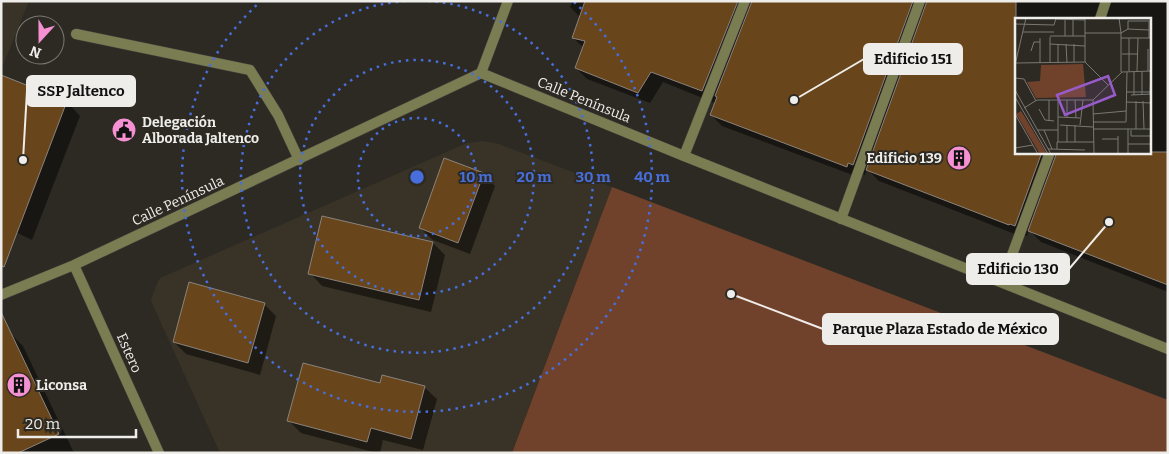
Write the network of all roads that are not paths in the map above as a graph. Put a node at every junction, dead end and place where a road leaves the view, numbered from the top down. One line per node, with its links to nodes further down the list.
1 (508, 1): 7 (street)
2 (745, 1): 9 (street)
3 (920, 1): 11 (street)
4 (1106, 1): 5 (street)
5 (1100, 18)
6 (76, 34): 10 (street)
7 (481, 73): 9 (street, Calle Península); 10 (street, Calle Península)
8 (1049, 154): 13 (street)
9 (684, 156): 11 (street, Calle Península)
10 (299, 160): 12 (street, Calle Península)
11 (841, 219): 13 (street, Calle Península)
12 (74, 264): 14 (street, Calle Península); 16 (street, Estero)
13 (1002, 282): 15 (street, Calle Península)
14 (1, 295)
15 (1168, 349)
16 (159, 453)

